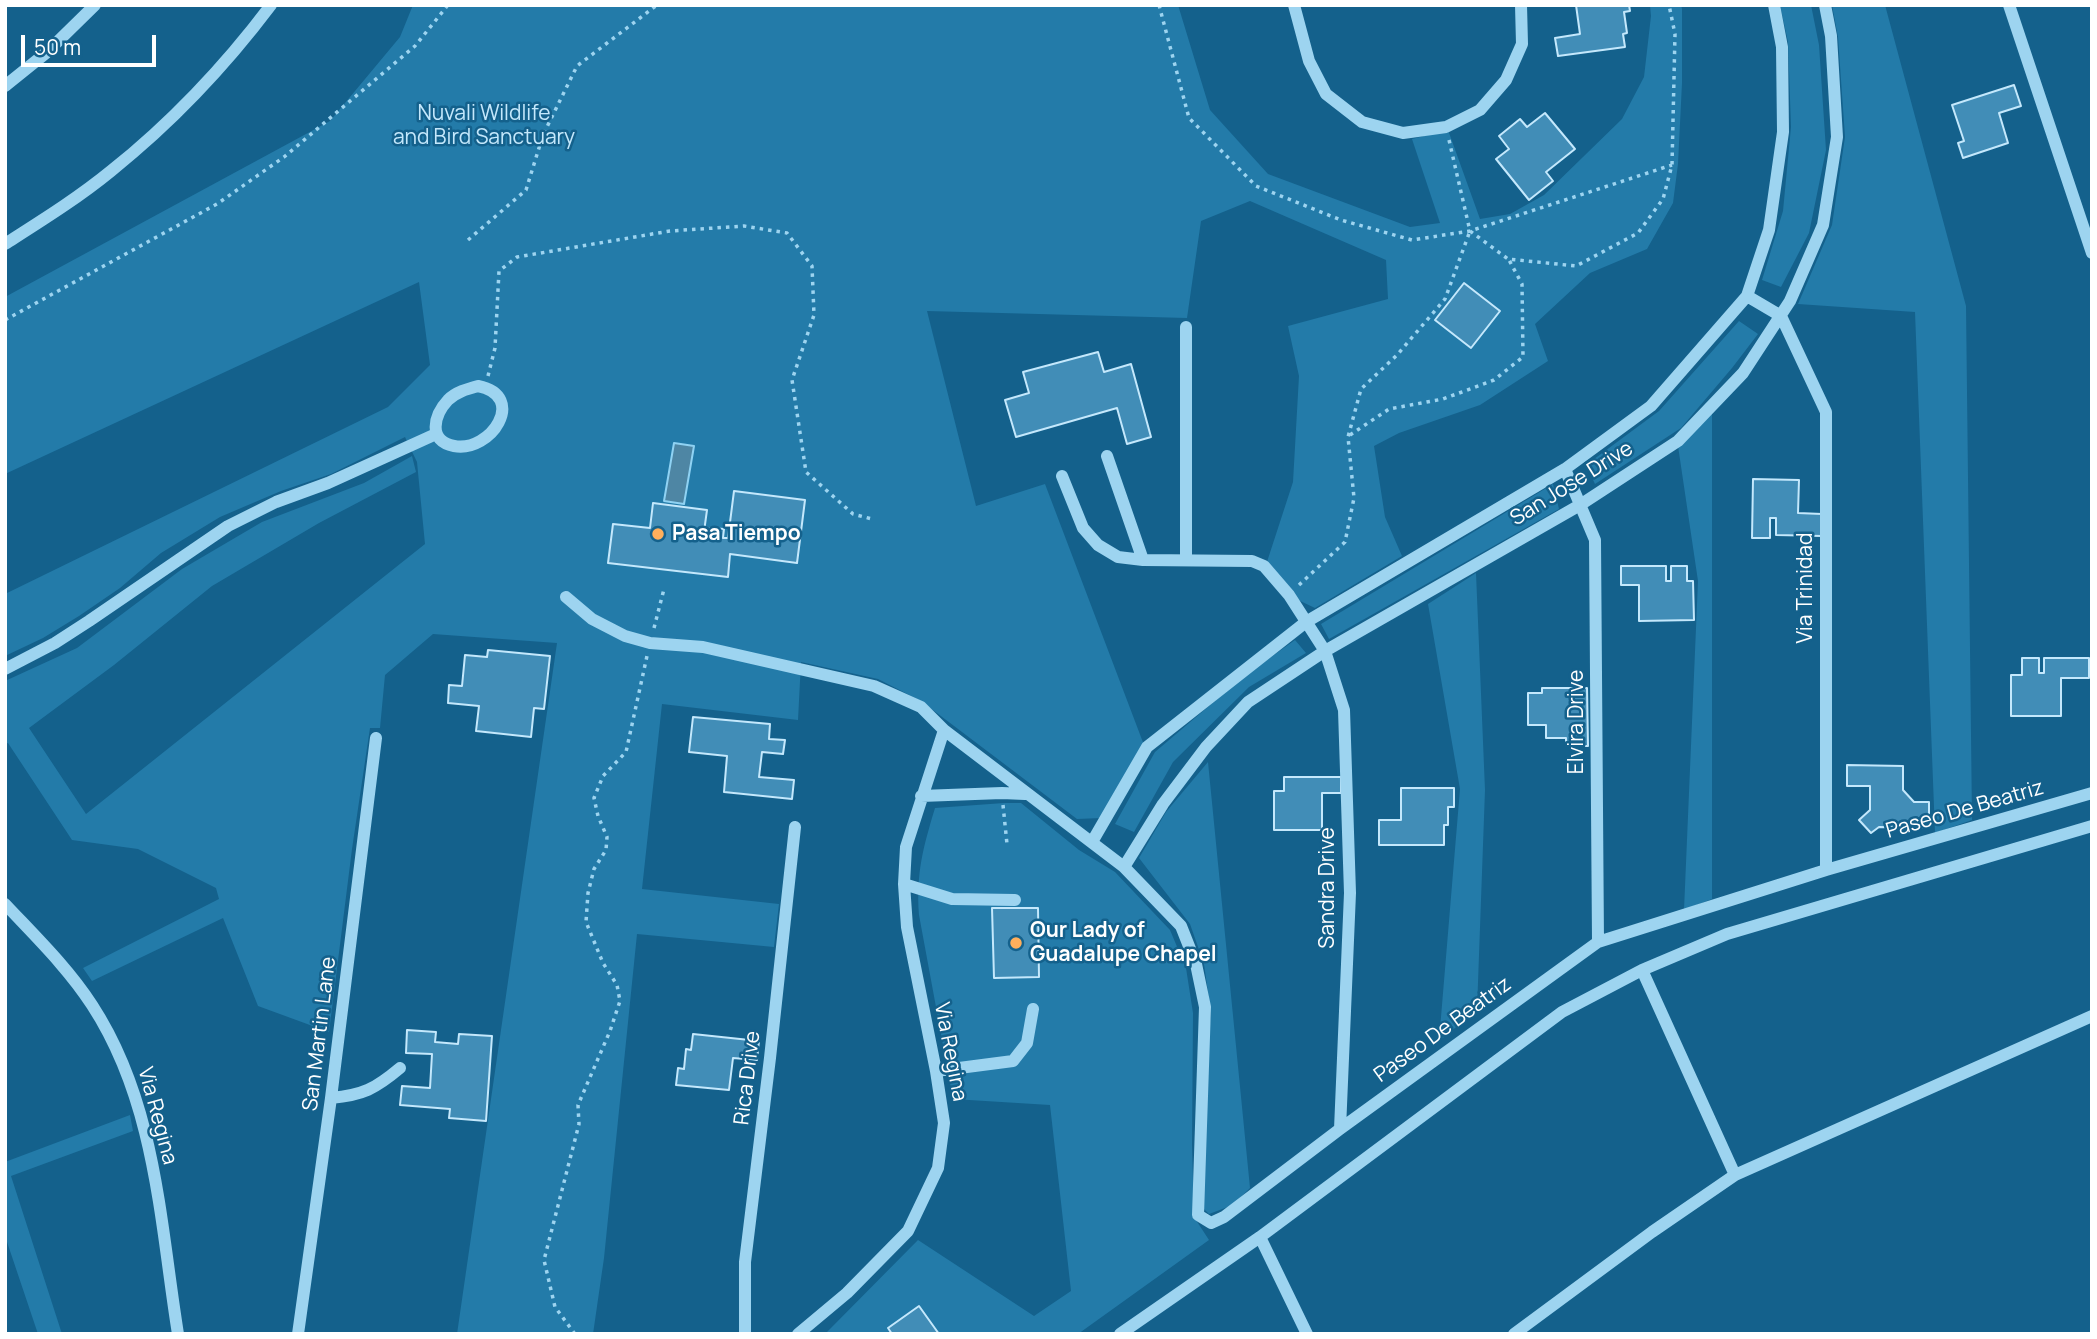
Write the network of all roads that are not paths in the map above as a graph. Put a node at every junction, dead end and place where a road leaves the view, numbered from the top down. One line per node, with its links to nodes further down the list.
1 (95, 5): 8 (street)
2 (271, 5): 9 (street)
3 (1294, 5): 4 (street)
4 (1521, 5)
5 (1774, 5): 11 (street, San Jose Drive)
6 (1825, 5): 12 (street, San Jose Drive)
7 (2009, 5): 10 (street)
8 (5, 86)
9 (5, 244)
10 (2092, 253)
11 (1747, 296): 12 (street); 16 (street, San Jose Drive)
12 (1781, 316): 18 (street, San Jose Drive); 34 (street, Via Trinidad)
13 (1186, 327): 20 (street)
14 (436, 434): 14 (street); 24 (street)
15 (1107, 456): 19 (street)
16 (1565, 469): 18 (street, Elvira Drive); 22 (street, San Jose Drive)
17 (1062, 476): 19 (street, Sandra Drive)
18 (1580, 505): 23 (street, San Jose Drive); 38 (street, Elvira Drive)
19 (1143, 560): 20 (street, Sandra Drive)
20 (1186, 560): 22 (street, Sandra Drive)
21 (566, 597): 25 (street)
22 (1306, 622): 23 (street, Sandra Drive); 32 (street, San Jose Drive)
23 (1325, 651): 33 (street, San Jose Drive); 45 (street, Sandra Drive)
24 (5, 669)
25 (944, 730): 28 (street); 29 (street, Via Regina)
26 (376, 738): 44 (street, San Martin Lane)
27 (2092, 793): 34 (street, Paseo De Beatriz)
28 (1026, 794): 29 (street); 32 (street)
29 (921, 796): 35 (street, Via Regina)
30 (2092, 826): 39 (street)
31 (795, 827): 50 (street, Rica Drive)
32 (1092, 842): 33 (street)
33 (1124, 867): 45 (street, Paseo De Beatriz)
34 (1826, 870): 38 (street, Paseo De Beatriz)
35 (904, 884): 36 (street); 43 (street, Via Regina)
36 (1015, 900)
37 (5, 904): 48 (street, Via Regina)
38 (1598, 942): 45 (street, Paseo De Beatriz)
39 (1642, 970): 46 (street); 47 (street)
40 (1032, 1009): 43 (street)
41 (2092, 1016): 46 (street)
42 (400, 1068): 44 (street)
43 (936, 1071): 51 (street, Via Regina)
44 (331, 1098): 49 (street, San Martin Lane)
45 (1340, 1129)
46 (1735, 1175): 54 (street)
47 (1260, 1237): 52 (street); 53 (street)
48 (178, 1334)
49 (298, 1334)
50 (745, 1334)
51 (797, 1334)
52 (1120, 1334)
53 (1307, 1334)
54 (1514, 1334)

